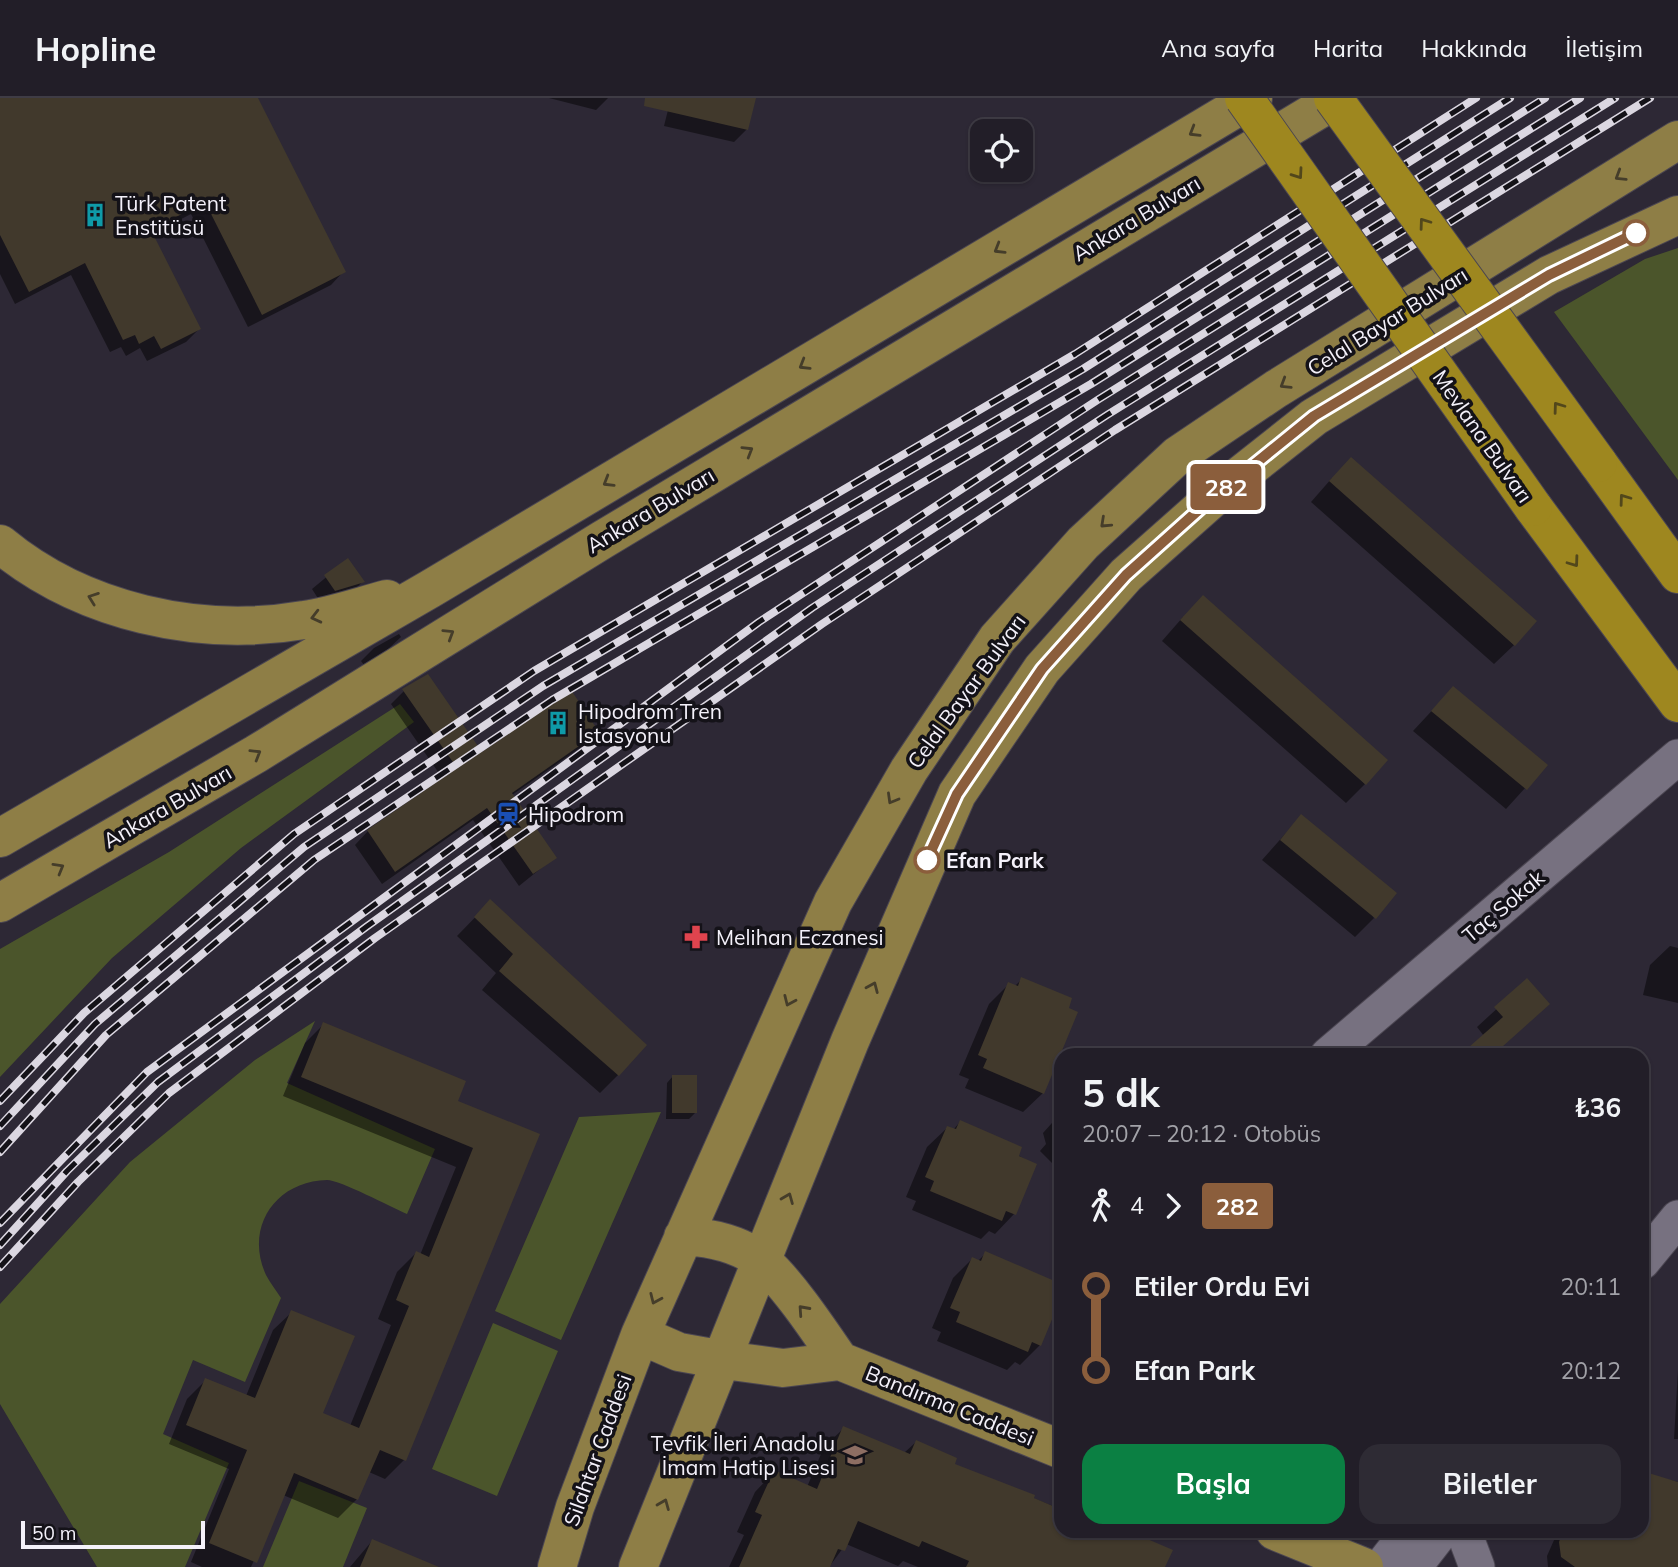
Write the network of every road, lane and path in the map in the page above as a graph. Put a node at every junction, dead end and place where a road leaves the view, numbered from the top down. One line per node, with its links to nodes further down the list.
1 (1244, 98): 9 (highway, Mevlana Bulvarı, one-way to 9, bridge)
2 (1253, 98): 8 (main road, Ankara Bulvarı, one-way to 8)
3 (1335, 98): 7 (highway, one-way to 3, bridge); 12 (main road, Ankara Bulvarı, one-way to 3)
4 (1678, 140): 15 (main road, Celal Bayar Bulvarı, one-way to 15)
5 (1678, 215): 17 (main road, Celal Bayar Bulvarı, one-way to 5)
6 (0, 544): 8 (main road, one-way to 6)
7 (1678, 574)
8 (430, 589): 11 (main road, Ankara Bulvarı)
9 (1678, 703)
10 (1678, 757): 13 (street, Taç Sokak)
11 (0, 838)
12 (0, 902)
13 (1336, 1048)
14 (1678, 1218): 16 (street)
15 (683, 1237): 17 (main road, Bandırma Caddesi); 18 (main road, one-way to 18)
16 (1649, 1253)
17 (763, 1262): 19 (main road); 20 (main road, Bandırma Caddesi, one-way to 17)
18 (640, 1335): 19 (main road, Bandırma Caddesi); 26 (main road, Silahtar Caddesi)
19 (724, 1360): 20 (main road, Bandırma Caddesi); 27 (main road, one-way to 19)
20 (840, 1361): 21 (main road, Bandırma Caddesi)
21 (1054, 1447)
22 (1292, 1538): 28 (main road)
23 (1404, 1538): 29 (street)
24 (1437, 1538): 30 (street)
25 (1468, 1538): 31 (street)
26 (557, 1567)
27 (638, 1567)
28 (1364, 1567)
29 (1381, 1567)
30 (1414, 1567)
31 (1477, 1567)

